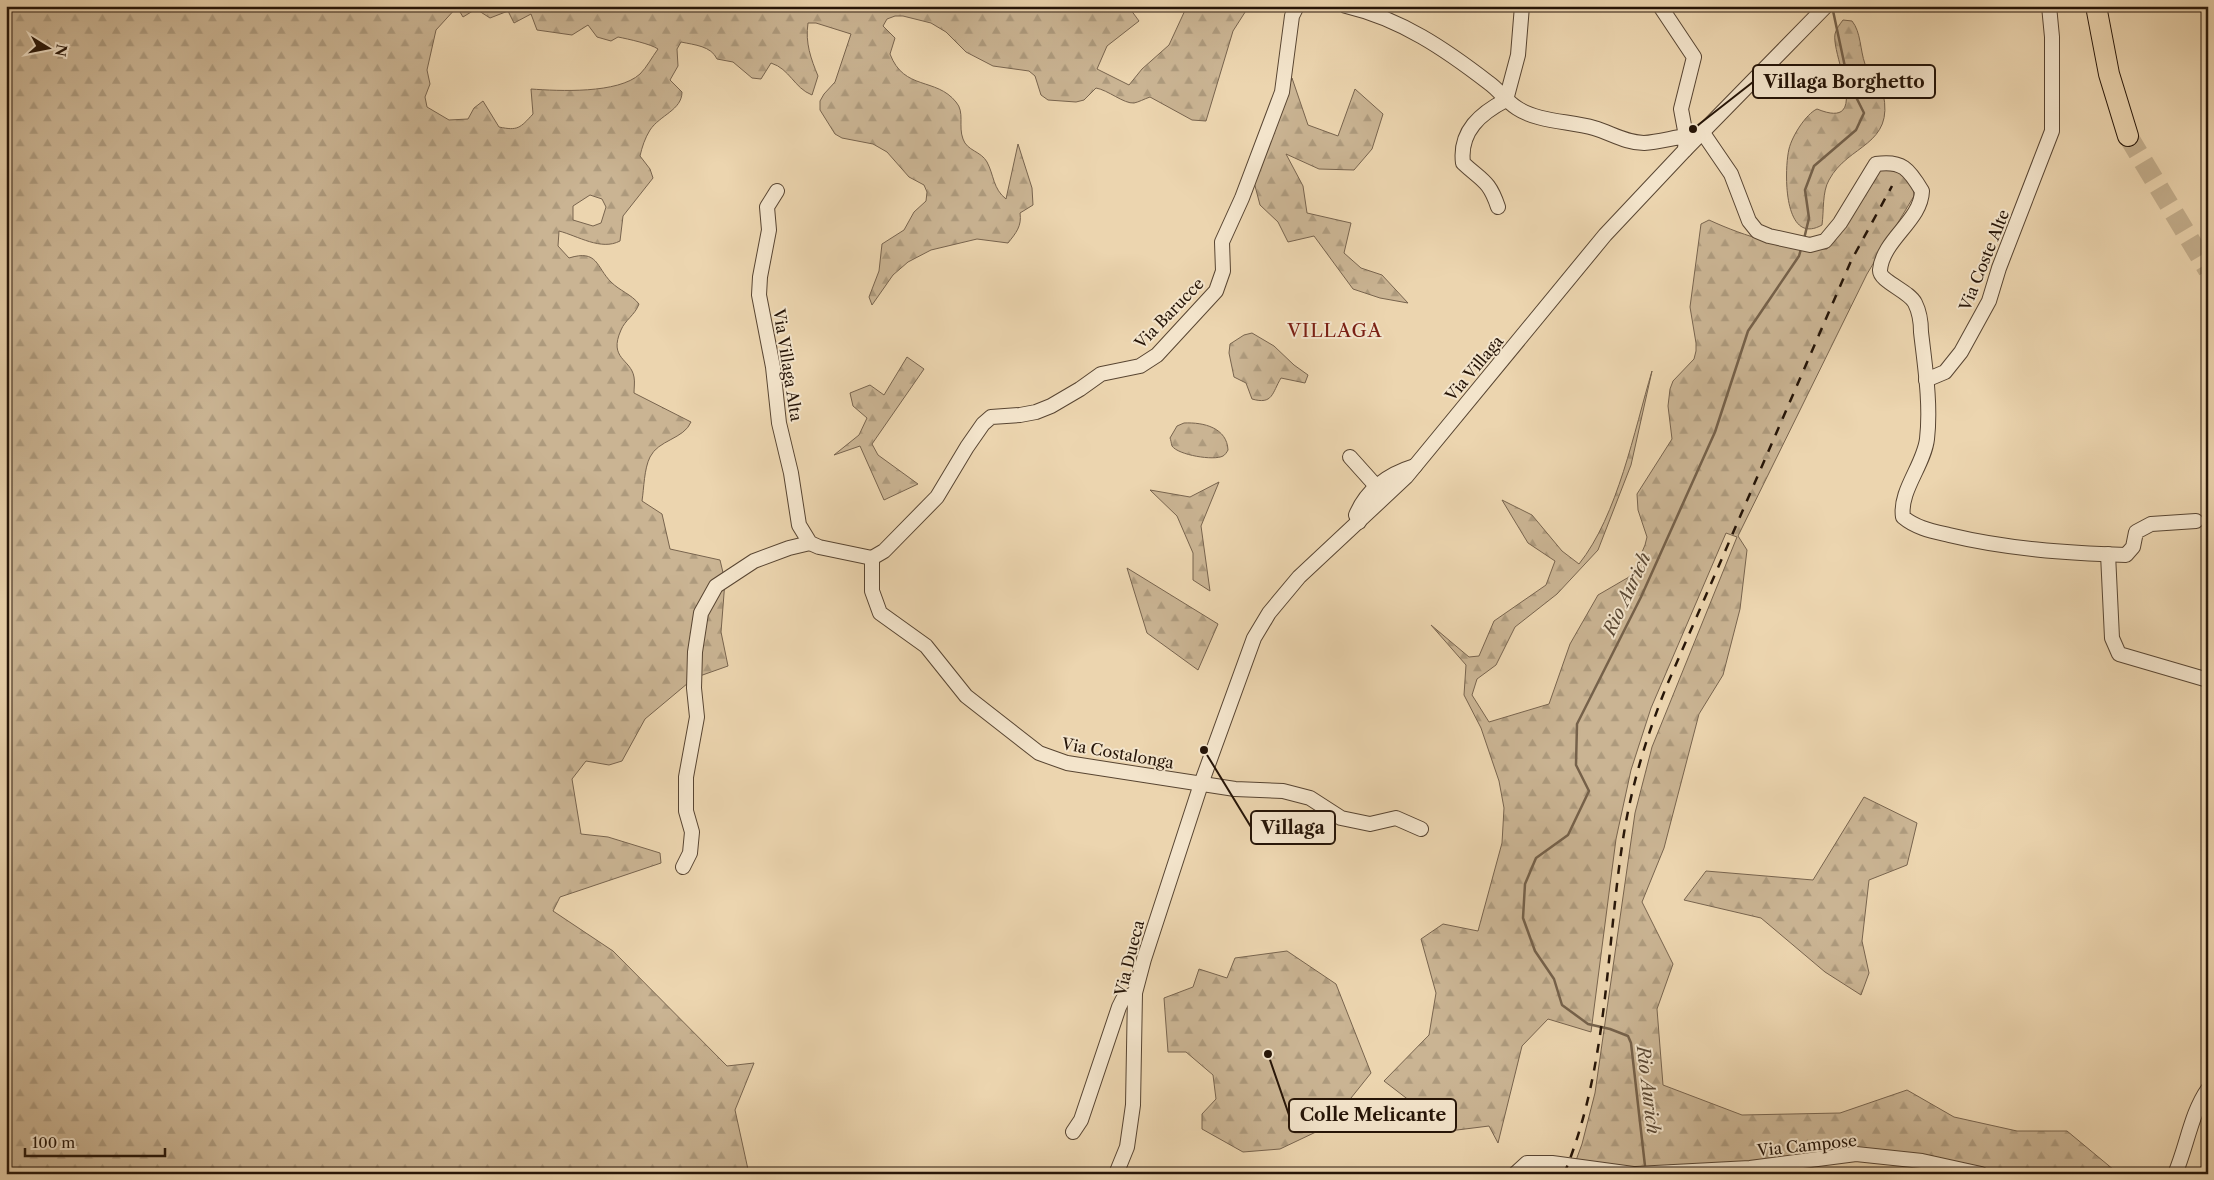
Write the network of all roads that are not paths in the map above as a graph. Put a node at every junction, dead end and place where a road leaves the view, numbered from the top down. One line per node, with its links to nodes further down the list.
1 (1297, 6): 22 (street, Via Barucce)
2 (1346, 6): 8 (street)
3 (1522, 6): 8 (street)
4 (1660, 6): 11 (street)
5 (2049, 6): 14 (street, Via Coste Alte)
6 (2096, 6): 10 (highway)
7 (1825, 8): 9 (street, Via Villaga)
8 (1506, 100): 11 (street); 13 (street)
9 (1703, 133): 11 (street, Via Villaga); 14 (street)
10 (2128, 136)
11 (1685, 143): 16 (street, Via Villaga)
12 (777, 191): 20 (street, Via Villaga Alta)
13 (1498, 207)
14 (1926, 380): 21 (street)
15 (1350, 457): 17 (street)
16 (1416, 466): 17 (street); 19 (street, Via Villaga)
17 (1376, 486): 19 (street)
18 (2196, 521): 21 (street)
19 (1359, 522): 24 (street, Via Villaga)
20 (810, 543): 22 (street); 26 (street)
21 (2108, 554): 23 (street)
22 (872, 558): 24 (street, Via Costalonga)
23 (2208, 680)
24 (1201, 784): 25 (street, Via Costalonga); 27 (street, Via Dueca)
25 (1421, 829)
26 (683, 867)
27 (1136, 993): 29 (street); 31 (street, Via Dueca)
28 (2208, 1089): 35 (street)
29 (1074, 1132)
30 (1661, 1173): 33 (street, Via Campose); 34 (street, Via Campose)
31 (1116, 1174)
32 (1515, 1174): 33 (street, Via Campose)
33 (1634, 1174)
34 (1981, 1174)
35 (2175, 1174)

